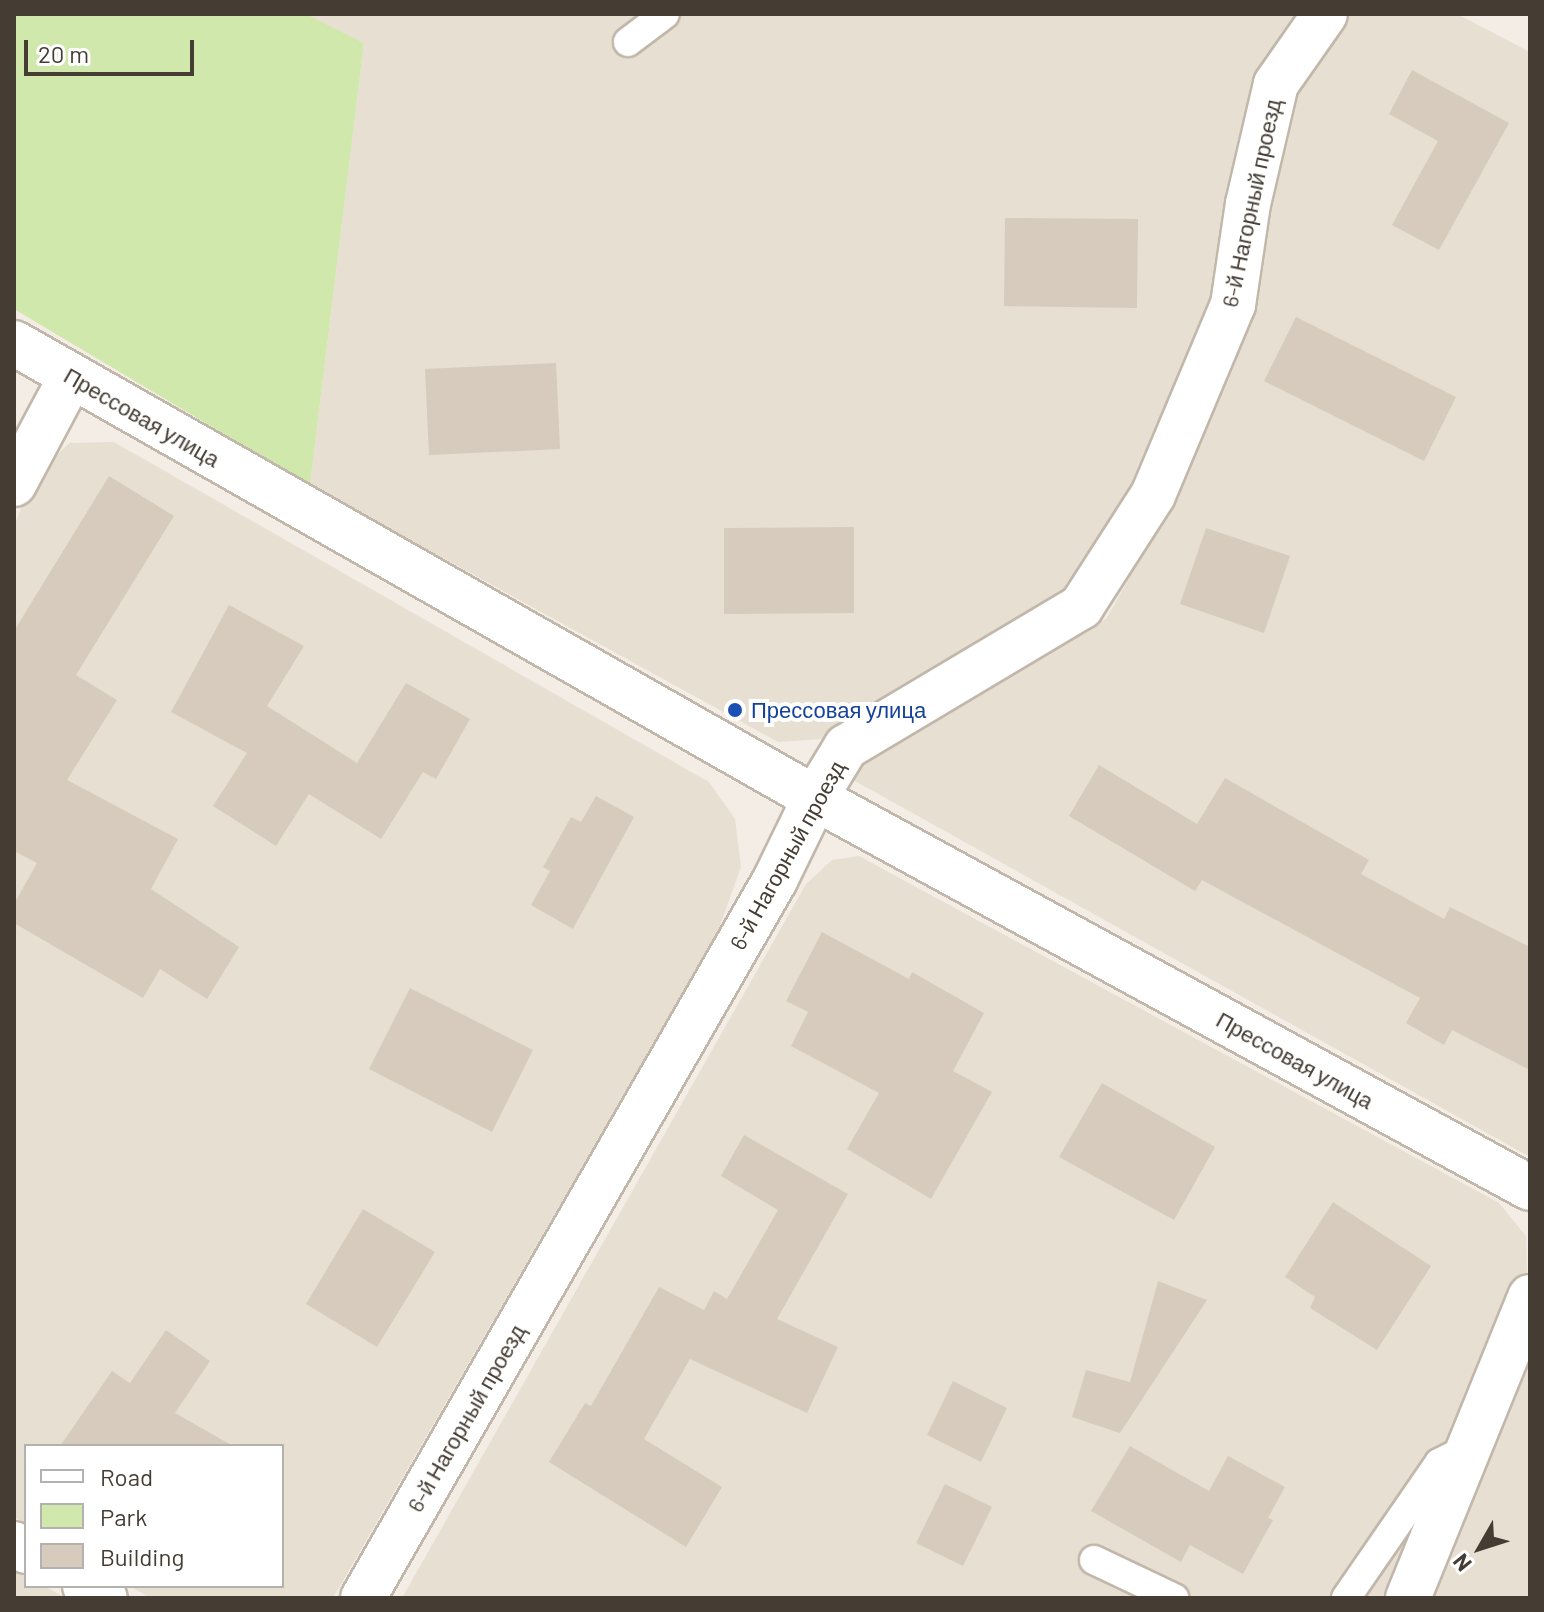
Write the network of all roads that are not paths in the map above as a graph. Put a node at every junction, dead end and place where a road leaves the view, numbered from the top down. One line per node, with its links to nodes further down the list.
1 (665, 14): 3 (lane)
2 (1325, 14): 7 (street, 6-й Нагорный проезд)
3 (628, 42)
4 (14, 343): 5 (street, Прессовая улица)
5 (71, 377): 6 (street); 7 (street, Прессовая улица)
6 (14, 484)
7 (815, 798): 8 (street, Прессовая улица); 12 (street, 6-й Нагорный проезд)
8 (1530, 1188)
9 (1530, 1297): 10 (street)
10 (1471, 1447): 14 (lane); 15 (street)
11 (1094, 1560): 13 (lane)
12 (363, 1598)
13 (1174, 1598)
14 (1346, 1598)
15 (1408, 1598)

